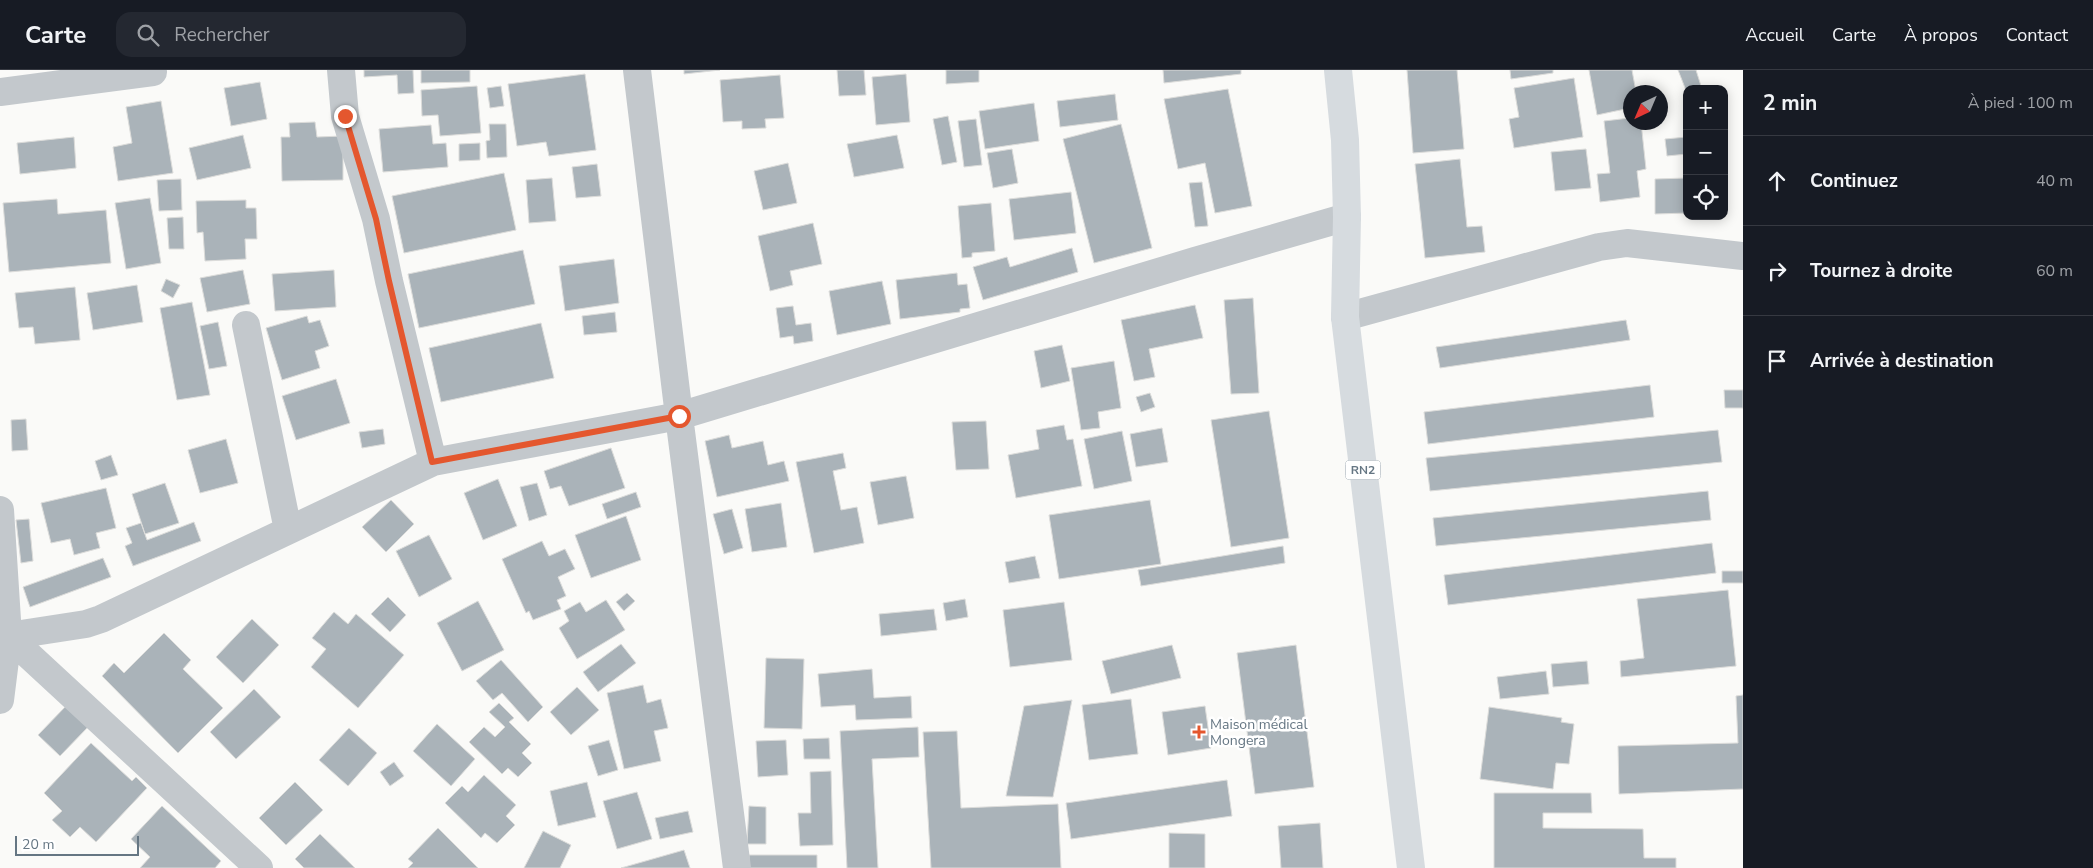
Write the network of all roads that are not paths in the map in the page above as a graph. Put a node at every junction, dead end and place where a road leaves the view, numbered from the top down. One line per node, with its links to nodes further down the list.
1 (341, 70): 11 (street)
2 (637, 70): 10 (street)
3 (1338, 70): 6 (highway, RN2)
4 (153, 72): 5 (street)
5 (0, 92)
6 (1347, 217): 8 (highway, RN2); 10 (street)
7 (1743, 256): 8 (street)
8 (1345, 317): 18 (highway, RN2)
9 (246, 325): 13 (street)
10 (679, 416): 11 (street); 17 (street)
11 (432, 462): 13 (street)
12 (0, 510): 14 (street)
13 (288, 530): 14 (street)
14 (8, 636): 15 (street); 16 (street)
15 (0, 700)
16 (259, 868)
17 (738, 868)
18 (1411, 868)

